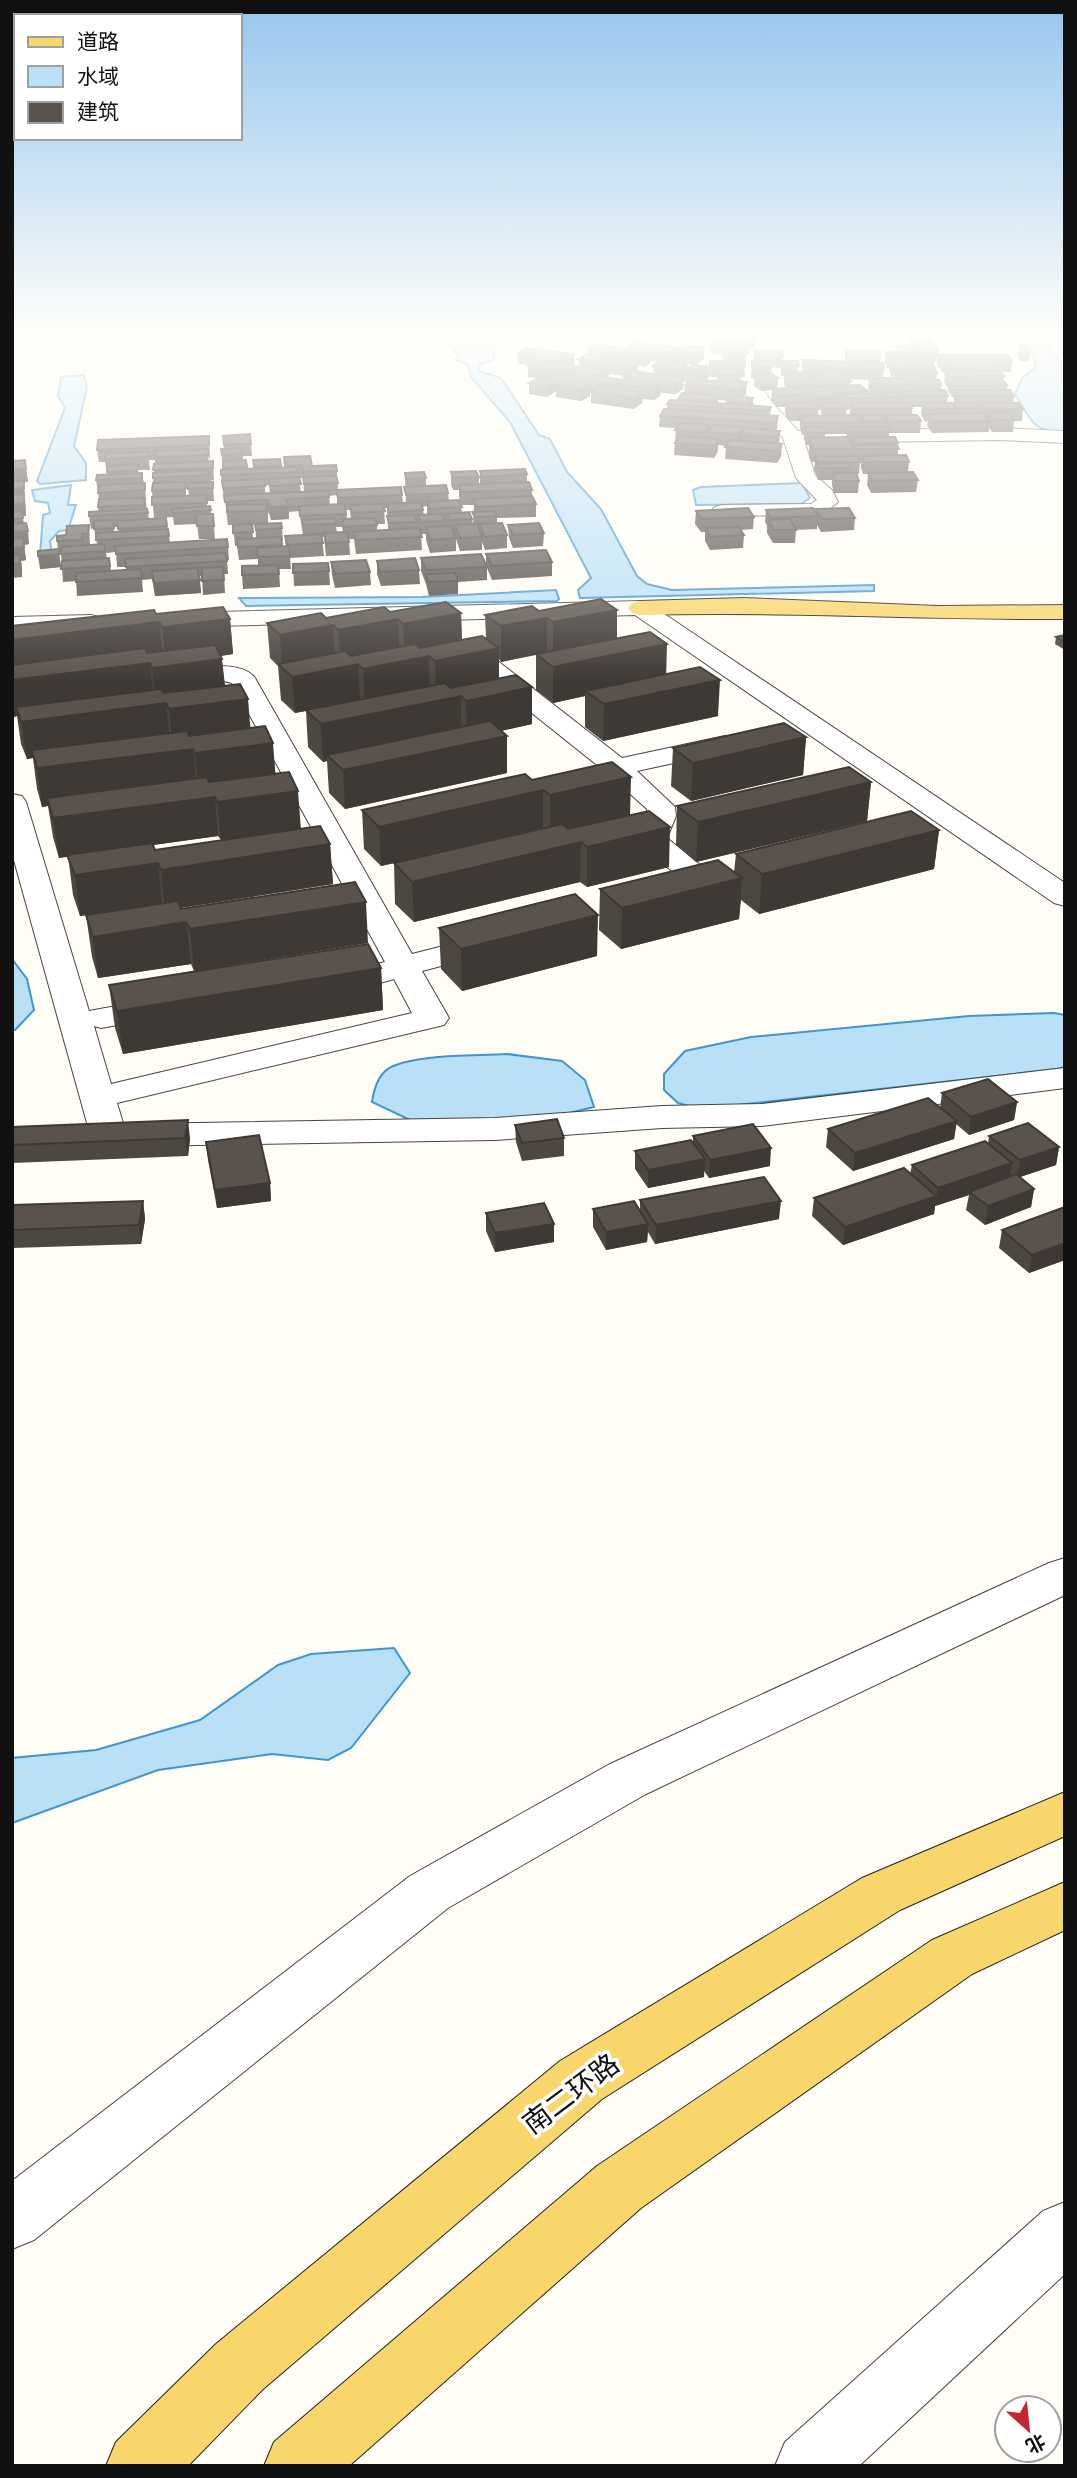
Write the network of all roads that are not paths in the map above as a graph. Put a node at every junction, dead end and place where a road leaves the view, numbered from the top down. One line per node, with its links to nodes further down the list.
1 (798, 453): 2 (street)
2 (722, 512)
3 (1065, 612): 4 (main road)
4 (647, 613): 5 (street); 6 (main road); 11 (street)
5 (152, 620)
6 (1065, 620)
7 (110, 621): 8 (street)
8 (12, 624)
9 (424, 674): 12 (street)
10 (141, 678): 17 (street)
11 (812, 725): 12 (street); 14 (street)
12 (619, 779): 15 (street)
13 (12, 802): 22 (street)
14 (1065, 897)
15 (668, 898)
16 (520, 935): 17 (street)
17 (403, 967): 18 (street); 22 (street)
18 (354, 977)
19 (194, 1003): 20 (street)
20 (101, 1018)
21 (1065, 1078): 22 (street)
22 (99, 1097)
23 (1065, 1575): 26 (street)
24 (1065, 1813): 28 (main road, 南二环路)
25 (1065, 1905): 29 (main road)
26 (12, 2219)
27 (1065, 2231): 30 (street)
28 (140, 2466)
29 (298, 2466)
30 (808, 2466)

